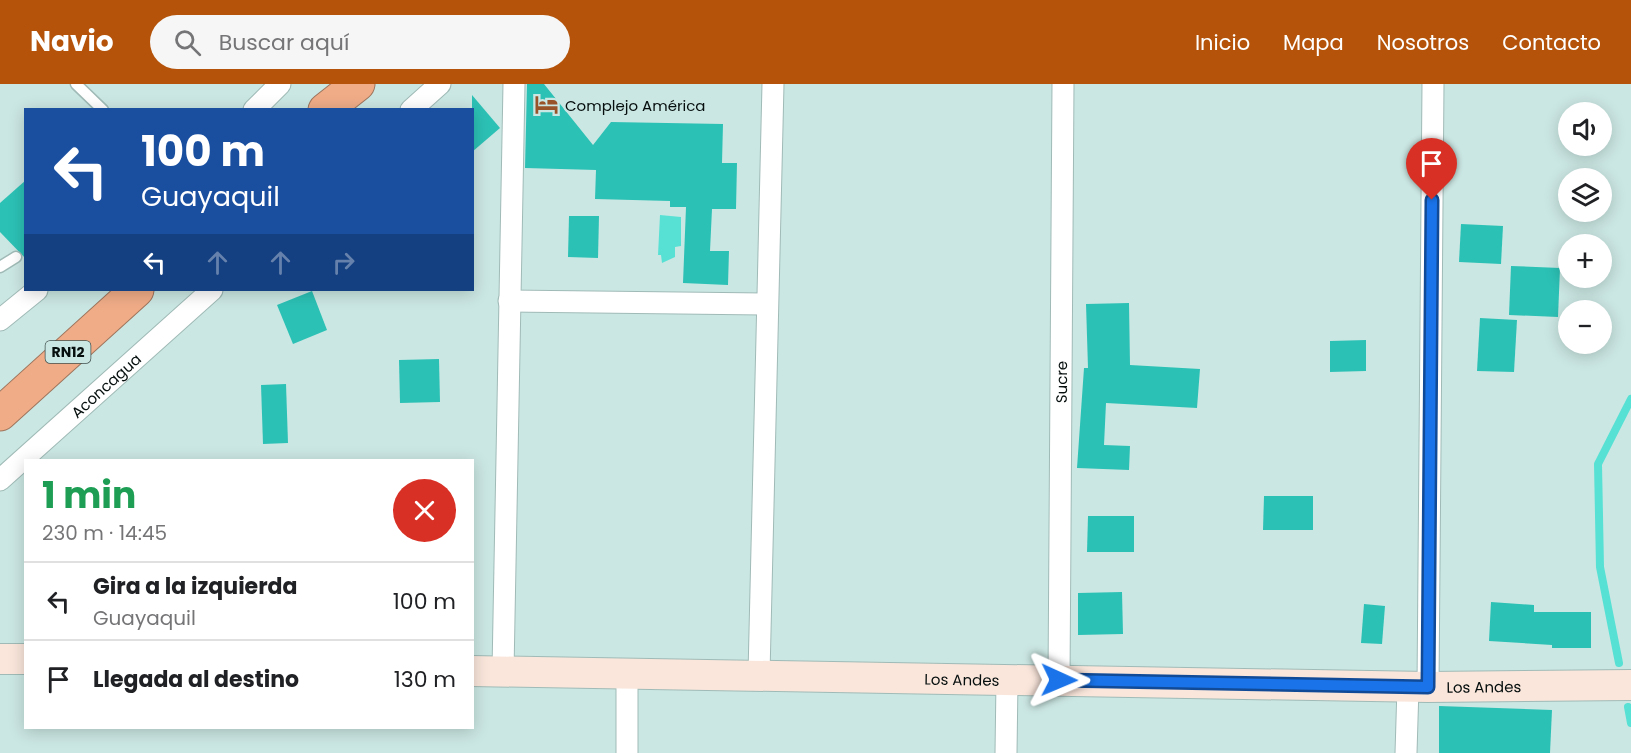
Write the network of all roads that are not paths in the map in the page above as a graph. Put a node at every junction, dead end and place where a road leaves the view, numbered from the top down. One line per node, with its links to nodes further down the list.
1 (76, 84): 10 (lane)
2 (280, 84): 11 (street)
3 (358, 84): 12 (highway)
4 (362, 84): 13 (highway)
5 (440, 84): 14 (street)
6 (514, 84): 21 (street)
7 (773, 84): 22 (street)
8 (1063, 84): 33 (street, Sucre)
9 (1433, 84): 36 (street)
10 (102, 108)
11 (256, 108)
12 (328, 108)
13 (337, 108)
14 (413, 108)
15 (16, 257): 16 (lane)
16 (0, 267)
17 (36, 291): 23 (street)
18 (112, 291): 24 (highway, RN12)
19 (136, 291): 25 (highway, RN12)
20 (211, 291): 26 (street, Aconcagua)
21 (509, 301): 22 (street); 30 (street)
22 (767, 304): 32 (street)
23 (0, 320)
24 (0, 391)
25 (0, 414)
26 (0, 480)
27 (0, 659): 28 (main road)
28 (24, 659)
29 (474, 671): 30 (main road, Los Andes)
30 (503, 671): 31 (main road, Los Andes)
31 (627, 674): 32 (main road, Los Andes); 37 (street)
32 (759, 674): 34 (main road, Los Andes)
33 (1059, 680): 34 (main road, Los Andes); 36 (main road, Los Andes)
34 (1007, 681): 38 (street)
35 (1631, 685): 36 (main road, Los Andes)
36 (1418, 687): 39 (street)
37 (627, 753)
38 (1005, 753)
39 (1406, 753)

